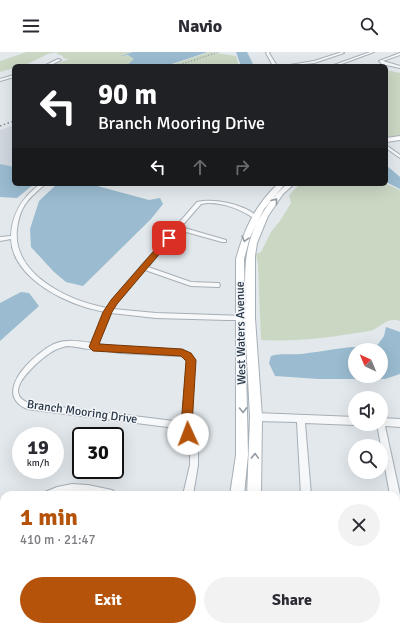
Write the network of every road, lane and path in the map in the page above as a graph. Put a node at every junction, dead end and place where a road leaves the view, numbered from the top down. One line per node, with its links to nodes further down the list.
1 (269, 52): 8 (street)
2 (342, 52): 5 (street); 9 (street)
3 (373, 52): 5 (street)
4 (400, 54): 11 (street)
5 (359, 57): 10 (street)
6 (59, 60): 7 (street)
7 (50, 64)
8 (273, 64)
9 (300, 64)
10 (340, 64)
11 (386, 64)
12 (388, 64): 13 (street)
13 (400, 67)
14 (12, 77): 15 (street)
15 (0, 80)
16 (400, 138): 17 (street)
17 (388, 140)
18 (400, 142): 19 (street)
19 (388, 145)
20 (388, 147): 21 (street)
21 (400, 157)
22 (40, 186): 27 (street)
23 (280, 186): 25 (street, West Waters Avenue)
24 (289, 186): 33 (street, West Waters Avenue, one-way to 24)
25 (250, 213): 26 (street); 33 (street, West Waters Avenue, one-way to 33)
26 (178, 228): 29 (street); 30 (street)
27 (14, 237): 28 (street); 32 (street)
28 (0, 239)
29 (224, 241)
30 (144, 267): 31 (street); 32 (street)
31 (217, 285)
32 (108, 312): 33 (street); 34 (street)
33 (245, 318): 35 (street, West Waters Avenue); 45 (street, West Waters Avenue, one-way to 45)
34 (93, 347): 40 (street, Branch Mooring Drive); 40 (street, Branch Mooring Drive)
35 (256, 417): 36 (street); 46 (street, West Waters Avenue, one-way to 35)
36 (301, 419): 37 (street); 47 (street)
37 (348, 421)
38 (388, 423): 39 (street)
39 (400, 423)
40 (186, 426): 44 (street, Branch Mooring Drive)
41 (383, 431): 48 (street)
42 (56, 491): 43 (street)
43 (90, 491)
44 (189, 491)
45 (238, 491)
46 (254, 491)
47 (306, 491)
48 (394, 491)

